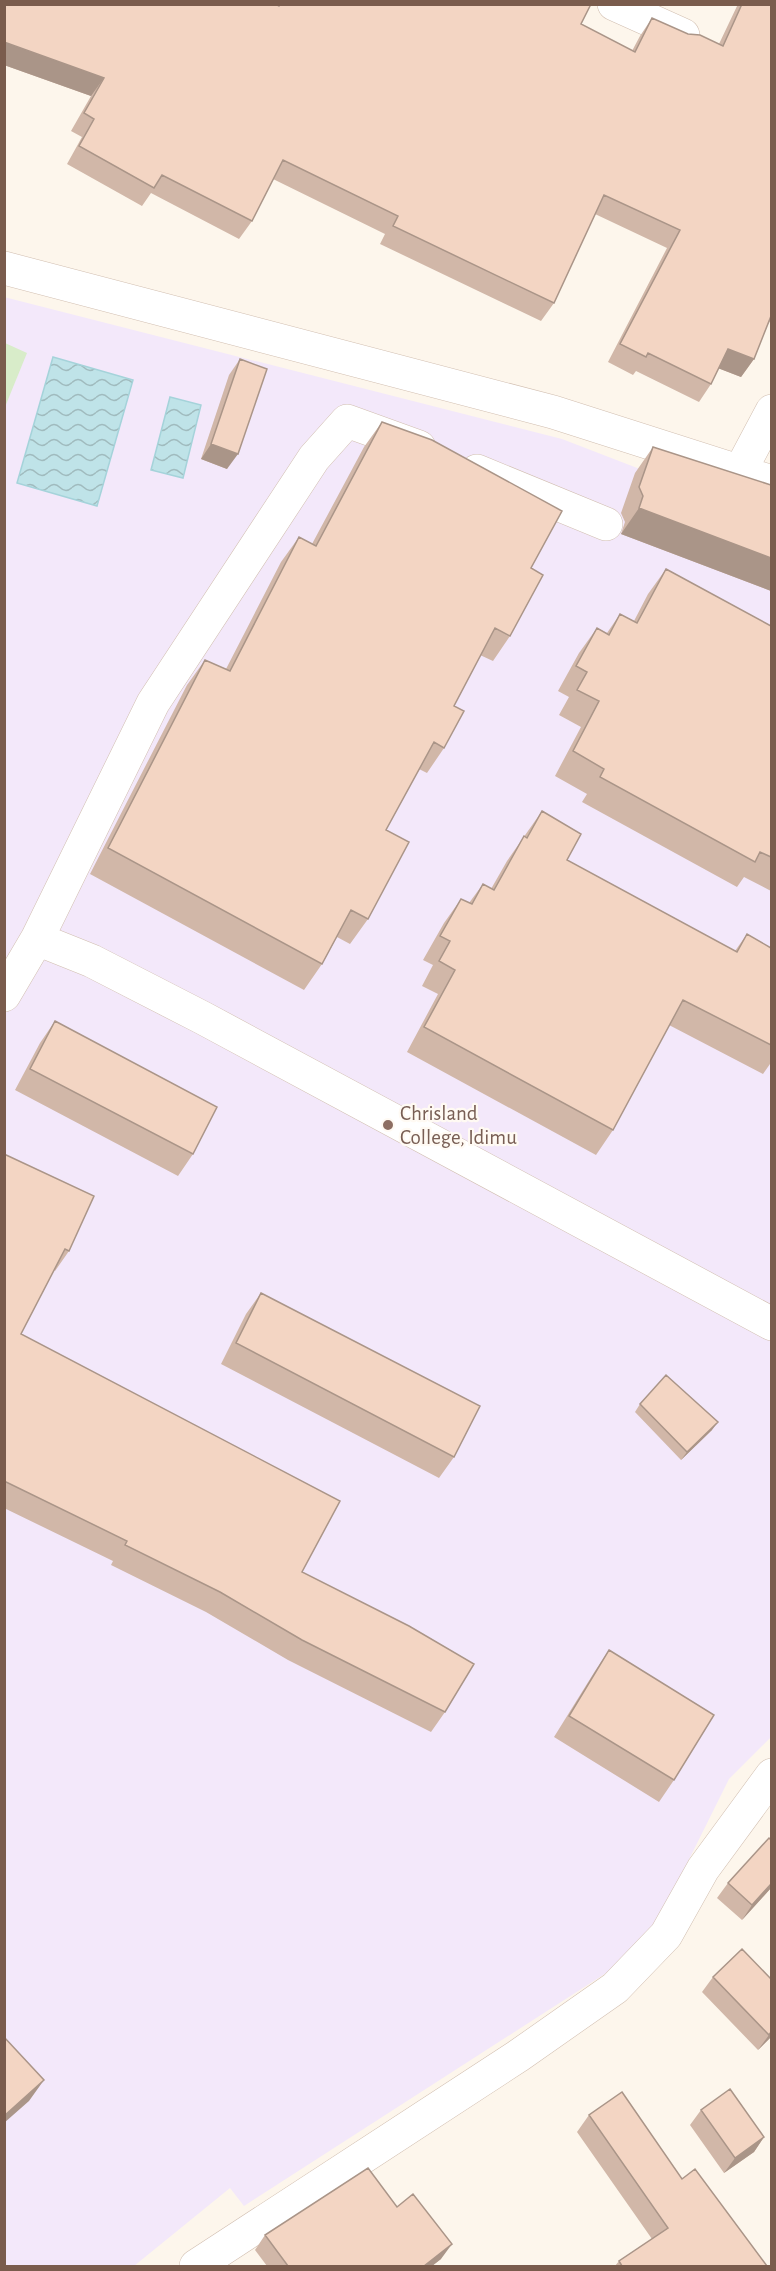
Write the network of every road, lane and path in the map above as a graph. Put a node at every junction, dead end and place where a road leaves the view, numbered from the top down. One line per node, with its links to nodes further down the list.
1 (614, 4): 2 (street)
2 (683, 35)
3 (4, 268): 5 (street)
4 (771, 411): 5 (street)
5 (740, 473): 6 (street)
6 (771, 482)
7 (606, 524): 8 (street)
8 (37, 939): 9 (street); 10 (street)
9 (4, 995)
10 (771, 1324)
11 (771, 1775): 12 (street)
12 (196, 2266)

